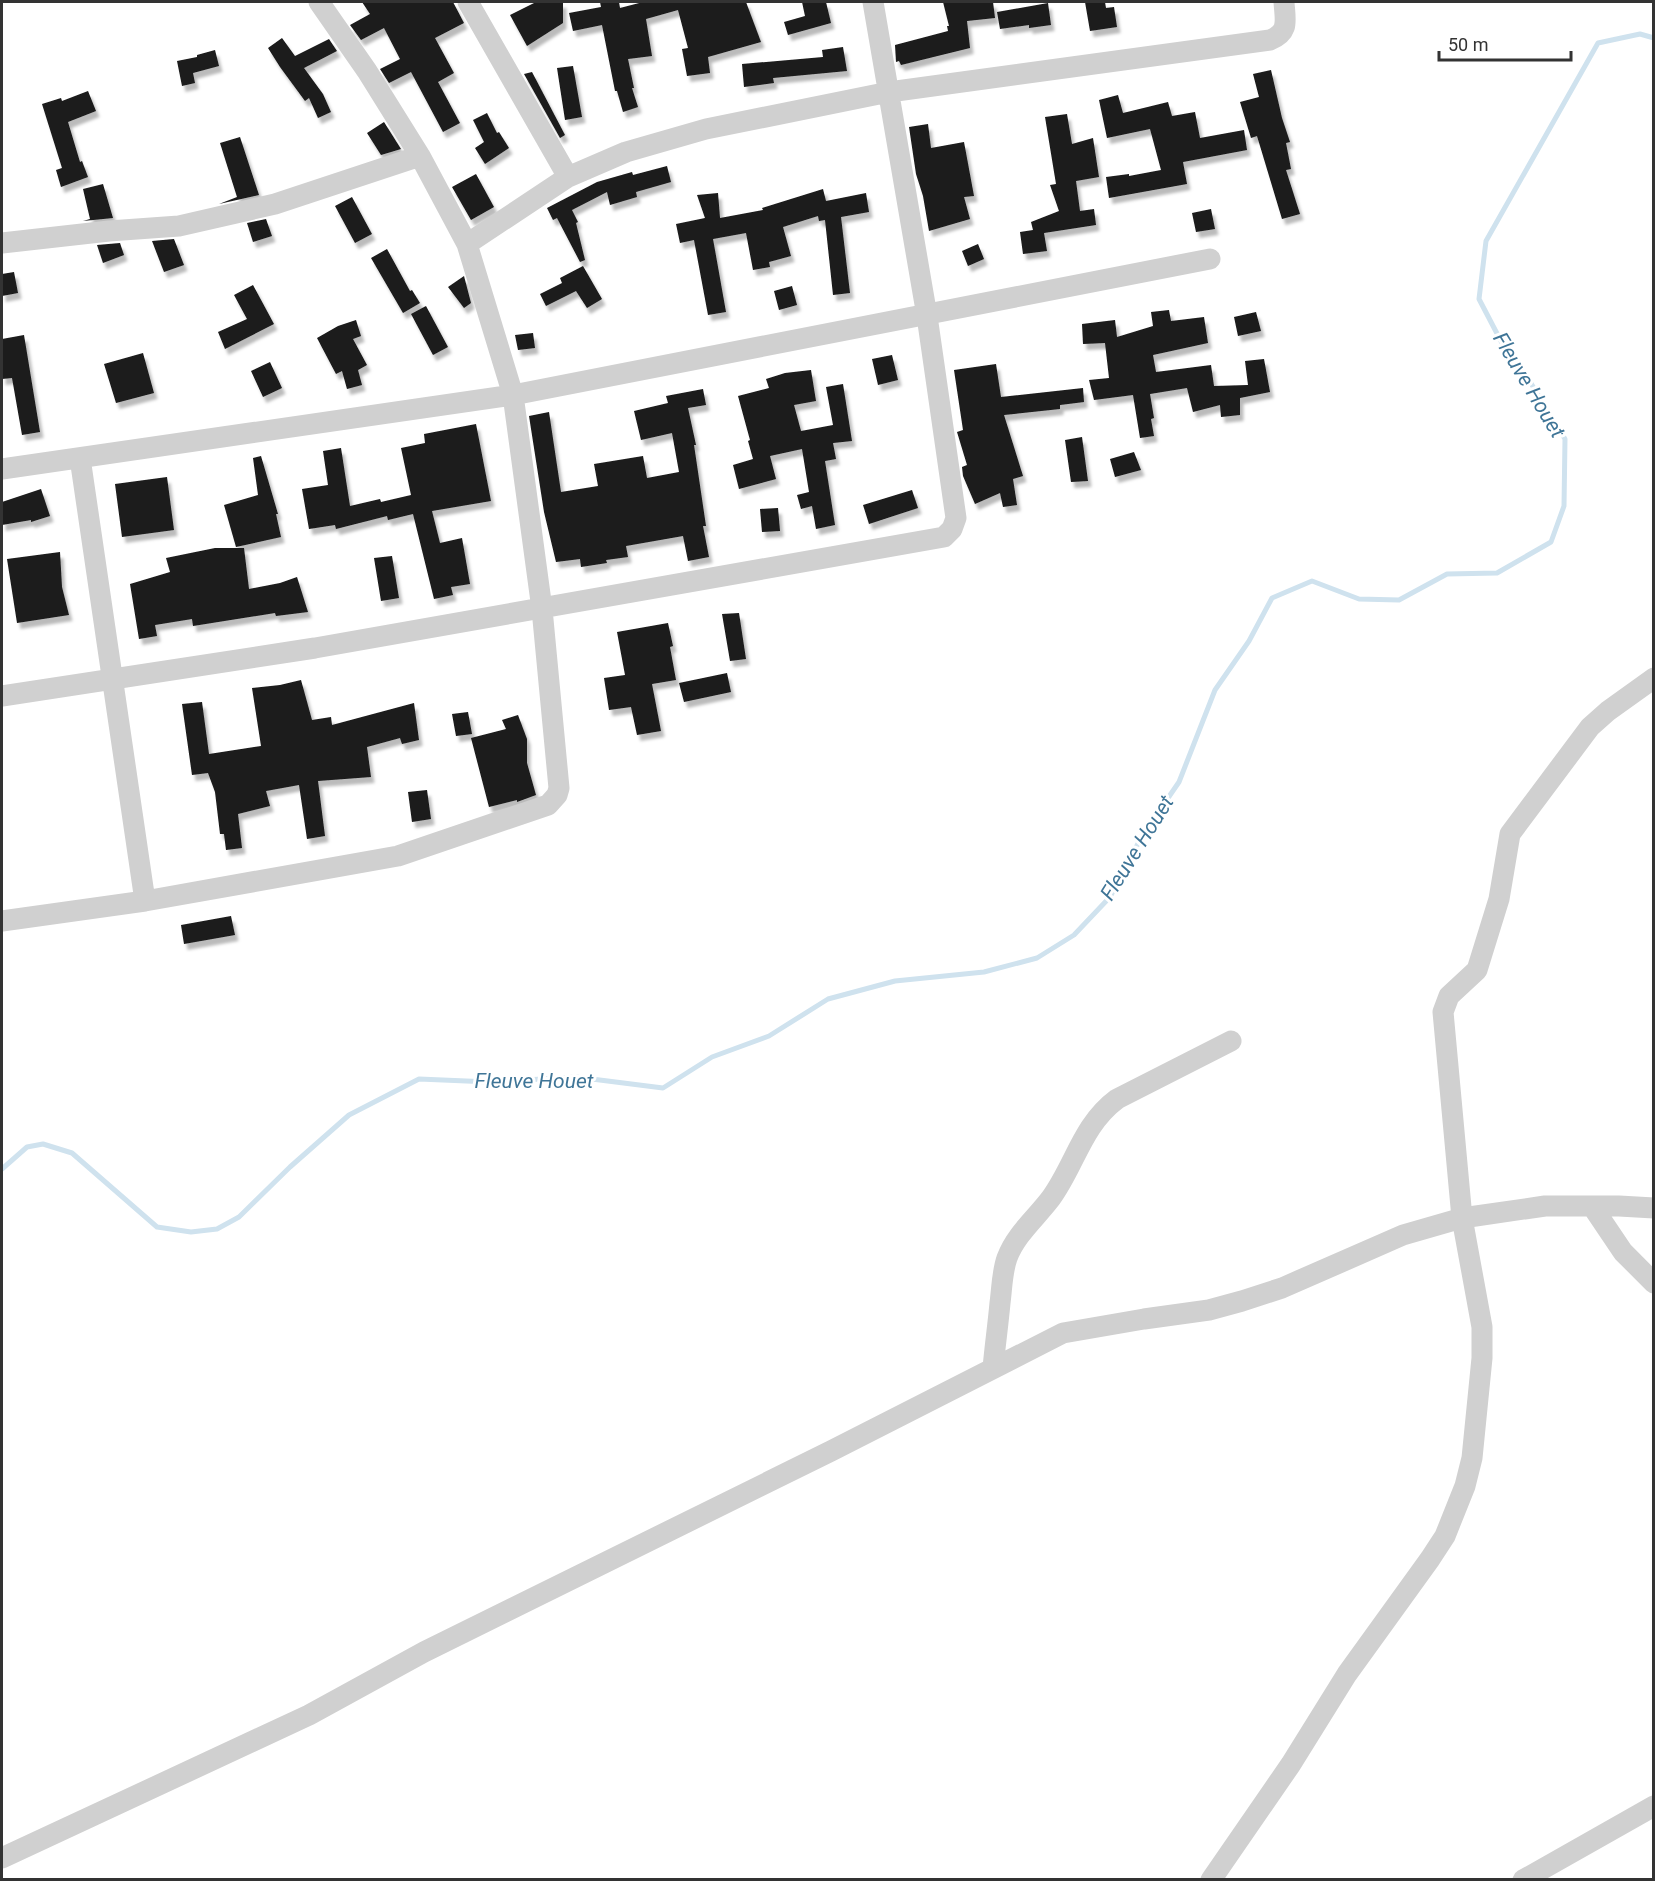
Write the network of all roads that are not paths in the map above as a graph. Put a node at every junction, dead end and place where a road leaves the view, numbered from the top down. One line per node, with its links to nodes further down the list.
1 (319, 2): 6 (street)
2 (468, 2): 7 (street)
3 (873, 2): 5 (street)
4 (1284, 2): 5 (street)
5 (889, 92): 7 (street); 11 (street)
6 (420, 156): 8 (street); 9 (street)
7 (568, 177): 9 (street)
8 (2, 243)
9 (467, 244): 12 (street)
10 (1210, 259): 11 (street)
11 (927, 316): 12 (street); 15 (street)
12 (513, 395): 13 (street); 15 (street)
13 (80, 458): 14 (street); 17 (street)
14 (2, 469)
15 (542, 609): 17 (street); 19 (street)
16 (1653, 678): 24 (street)
17 (113, 679): 18 (street); 19 (street)
18 (2, 696)
19 (145, 901): 20 (street)
20 (2, 921)
21 (1231, 1041): 26 (street)
22 (1592, 1206): 23 (street); 24 (street); 25 (street)
23 (1653, 1208)
24 (1462, 1218): 26 (street); 29 (street)
25 (1653, 1283)
26 (993, 1368): 28 (street)
27 (1653, 1806): 30 (street)
28 (2, 1858)
29 (1211, 1880)
30 (1523, 1880)

